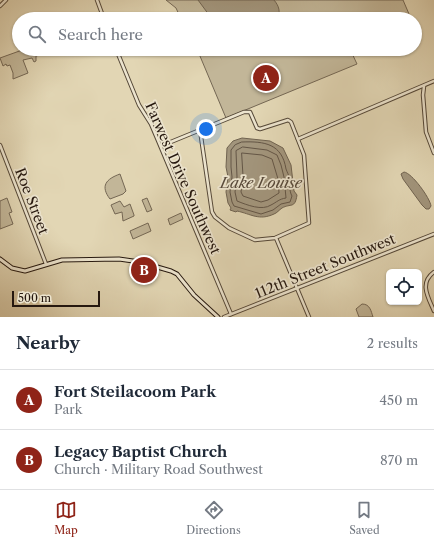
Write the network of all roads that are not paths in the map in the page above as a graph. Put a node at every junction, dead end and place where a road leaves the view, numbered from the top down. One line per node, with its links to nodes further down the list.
1 (6, 0): 3 (street)
2 (97, 0): 4 (street)
3 (0, 6)
4 (101, 12)
5 (119, 56): 11 (street, Farwest Drive Southwest)
6 (434, 81): 7 (street)
7 (424, 86): 9 (street); 12 (street)
8 (200, 130): 9 (street); 11 (street); 14 (street)
9 (298, 139): 14 (street)
10 (0, 145): 16 (street, Roe Street)
11 (161, 146): 20 (street, Farwest Drive Southwest)
12 (434, 153)
13 (434, 234): 18 (street, 112th Street Southwest)
14 (276, 238): 18 (street)
15 (0, 259): 16 (main road)
16 (46, 264): 21 (main road)
17 (434, 272): 19 (street)
18 (298, 288): 20 (street, 112th Street Southwest); 23 (street)
19 (434, 312)
20 (231, 314): 22 (street, 112th Street Southwest)
21 (218, 317)
22 (224, 317)
23 (309, 317)

